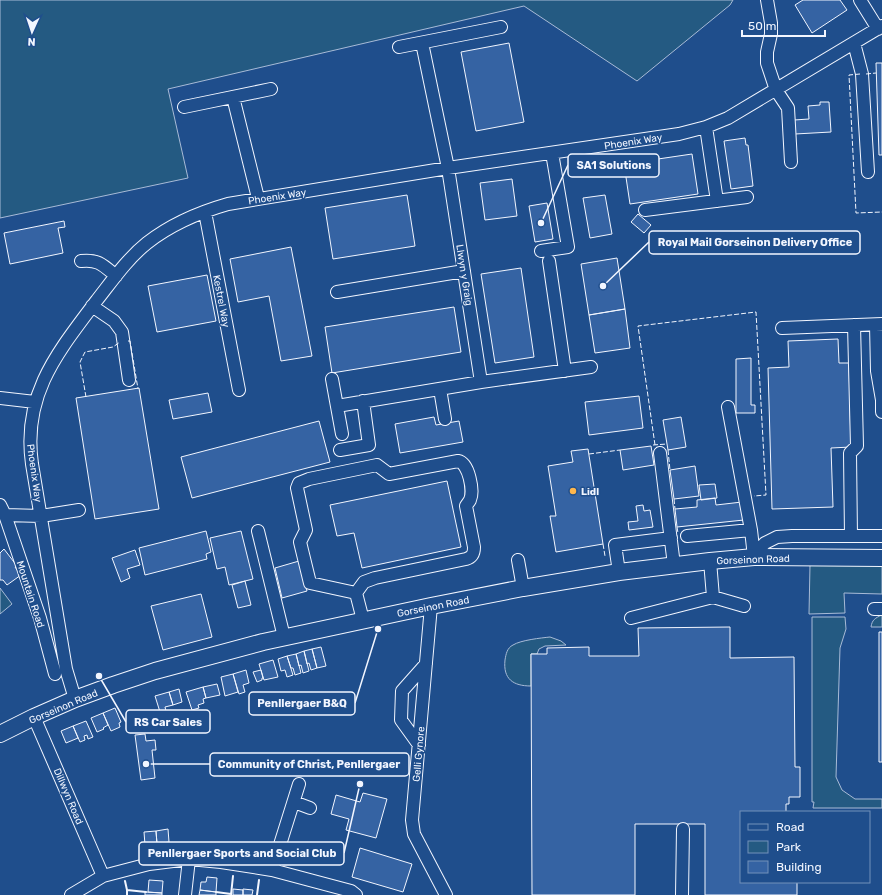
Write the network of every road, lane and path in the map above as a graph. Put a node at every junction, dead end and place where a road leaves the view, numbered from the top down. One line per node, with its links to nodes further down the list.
1 (767, 0): 9 (street)
2 (860, 0): 4 (street)
3 (501, 27): 5 (street)
4 (880, 27): 6 (street, Phoenix Way)
5 (422, 43): 7 (street); 15 (street, Llwyn y Graig)
6 (854, 43): 9 (street, Phoenix Way); 16 (street)
7 (400, 47)
8 (271, 89): 10 (street)
9 (776, 90): 12 (street, Phoenix Way); 14 (street)
10 (233, 97): 11 (street); 18 (street)
11 (184, 107)
12 (706, 127): 13 (street, Phoenix Way); 19 (street)
13 (552, 153): 15 (street, Phoenix Way); 22 (street)
14 (791, 162)
15 (448, 168): 18 (street, Phoenix Way); 25 (street, Llwyn y Graig)
16 (868, 172)
17 (747, 197): 19 (street)
18 (258, 198): 21 (street, Phoenix Way)
19 (717, 201): 20 (street)
20 (645, 210)
21 (205, 212): 26 (street, Phoenix Way); 39 (street, Kestrel Way)
22 (541, 251)
23 (81, 261): 26 (street)
24 (549, 261): 33 (street)
25 (464, 271): 27 (street); 36 (street, Llwyn y Graig)
26 (116, 276): 28 (street, Phoenix Way)
27 (337, 292)
28 (92, 306): 35 (street); 42 (street, Phoenix Way)
29 (879, 324): 30 (street); 37 (street)
30 (854, 325): 31 (street); 56 (street)
31 (782, 328)
32 (592, 367): 33 (street)
33 (565, 371): 36 (street)
34 (332, 379): 43 (street)
35 (129, 380)
36 (481, 382): 38 (street)
37 (881, 388): 45 (street)
38 (440, 389): 41 (street); 46 (street)
39 (239, 390)
40 (0, 398): 42 (street)
41 (363, 401): 43 (street); 48 (street)
42 (35, 402): 51 (street, Phoenix Way)
43 (337, 406): 47 (street)
44 (728, 407): 53 (street)
45 (882, 412)
46 (445, 420)
47 (342, 434)
48 (340, 450)
49 (660, 453): 58 (street)
50 (79, 510): 51 (street, Mountain Road)
51 (41, 516): 52 (street, Mountain Road); 75 (street, Phoenix Way)
52 (3, 517): 74 (street, Mountain Road)
53 (751, 530): 55 (street); 59 (street)
54 (258, 531): 72 (street)
55 (687, 536)
56 (851, 536): 57 (street); 59 (street)
57 (882, 536)
58 (671, 538): 63 (street); 64 (street)
59 (754, 557): 60 (main road, Gorseinon Road); 62 (main road, Gorseinon Road)
60 (882, 558)
61 (518, 560): 65 (street)
62 (710, 561): 63 (main road, Gorseinon Road); 67 (street)
63 (674, 565): 64 (main road, Gorseinon Road)
64 (619, 572): 65 (main road, Gorseinon Road)
65 (523, 588): 68 (main road, Gorseinon Road)
66 (356, 593): 66 (street); 71 (street)
67 (713, 597): 69 (street); 70 (street)
68 (431, 606): 71 (main road, Gorseinon Road); 73 (street, Gelli Gynore)
69 (744, 606)
70 (631, 618)
71 (363, 620): 72 (main road, Gorseinon Road)
72 (284, 638): 75 (main road, Gorseinon Road)
73 (426, 664): 78 (street, Gelli Gynore); 78 (street)
74 (55, 674)
75 (75, 699): 76 (main road, Gorseinon Road)
76 (34, 717): 77 (main road, Gorseinon Road); 85 (street, Dillwyn Road)
77 (0, 734)
78 (419, 745): 89 (street, Gelli Gynore)
79 (299, 784): 80 (street)
80 (294, 802): 81 (street); 84 (street)
81 (310, 808)
82 (683, 829): 90 (street)
83 (189, 860): 84 (street); 85 (street); 87 (street)
84 (272, 870): 88 (street)
85 (103, 876): 86 (street)
86 (71, 895)
87 (185, 895)
88 (356, 895)
89 (446, 895)
90 (682, 895)

